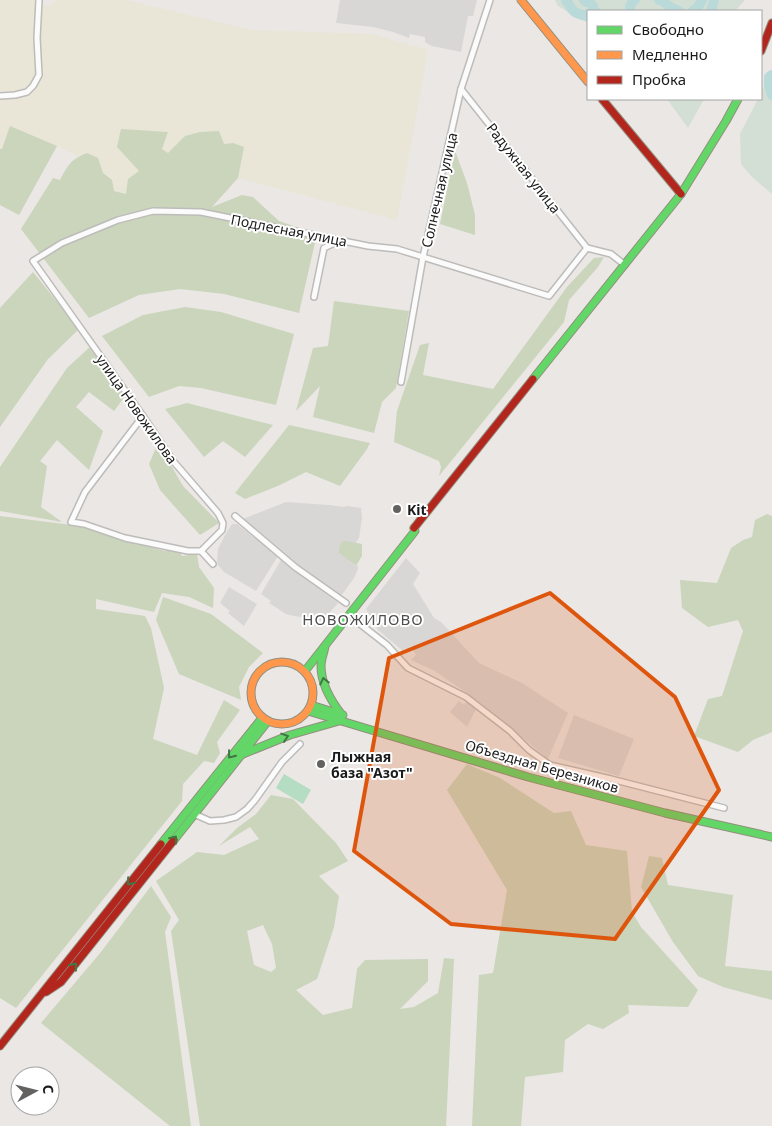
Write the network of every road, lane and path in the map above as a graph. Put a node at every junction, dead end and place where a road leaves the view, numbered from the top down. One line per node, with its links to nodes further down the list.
1 (39, 0): 8 (street)
2 (490, 0): 7 (street, Солнечная улица)
3 (521, 0): 6 (main road)
4 (772, 23): 5 (main road)
5 (762, 48)
6 (587, 81)
7 (462, 89): 13 (street, Радужная улица); 14 (street, Солнечная улица)
8 (0, 96)
9 (603, 100): 11 (main road)
10 (737, 100): 11 (main road)
11 (681, 194): 16 (main road)
12 (341, 240): 14 (street, Подлесная улица); 15 (street, Подлесная улица); 17 (street)
13 (586, 248): 14 (street, Подлесная улица); 16 (street)
14 (424, 257): 18 (street, Солнечная улица)
15 (33, 261): 19 (street, улица Новожилова)
16 (625, 265): 21 (main road)
17 (314, 298)
18 (401, 382)
19 (143, 416): 22 (street, улица Новожилова); 22 (street)
20 (235, 516): 24 (street)
21 (414, 528): 26 (main road); 27 (main road)
22 (201, 551): 23 (street)
23 (213, 564)
24 (346, 603)
25 (351, 617): 33 (street)
26 (326, 644): 27 (main road); 29 (main road, one-way to 26)
27 (303, 669): 28 (main road); 30 (main road)
28 (310, 708): 29 (main road, Объездная Березников); 30 (main road)
29 (341, 718): 32 (main road, one-way to 29); 35 (main road, Объездная Березников); 36 (main road, Объездная Березников)
30 (265, 719): 32 (main road); 37 (main road, one-way to 37)
31 (300, 744): 34 (street)
32 (240, 756): 34 (main road)
33 (724, 808)
34 (194, 814): 37 (main road, one-way to 34)
35 (772, 832)
36 (772, 837)
37 (37, 998): 38 (main road)
38 (0, 1046)

